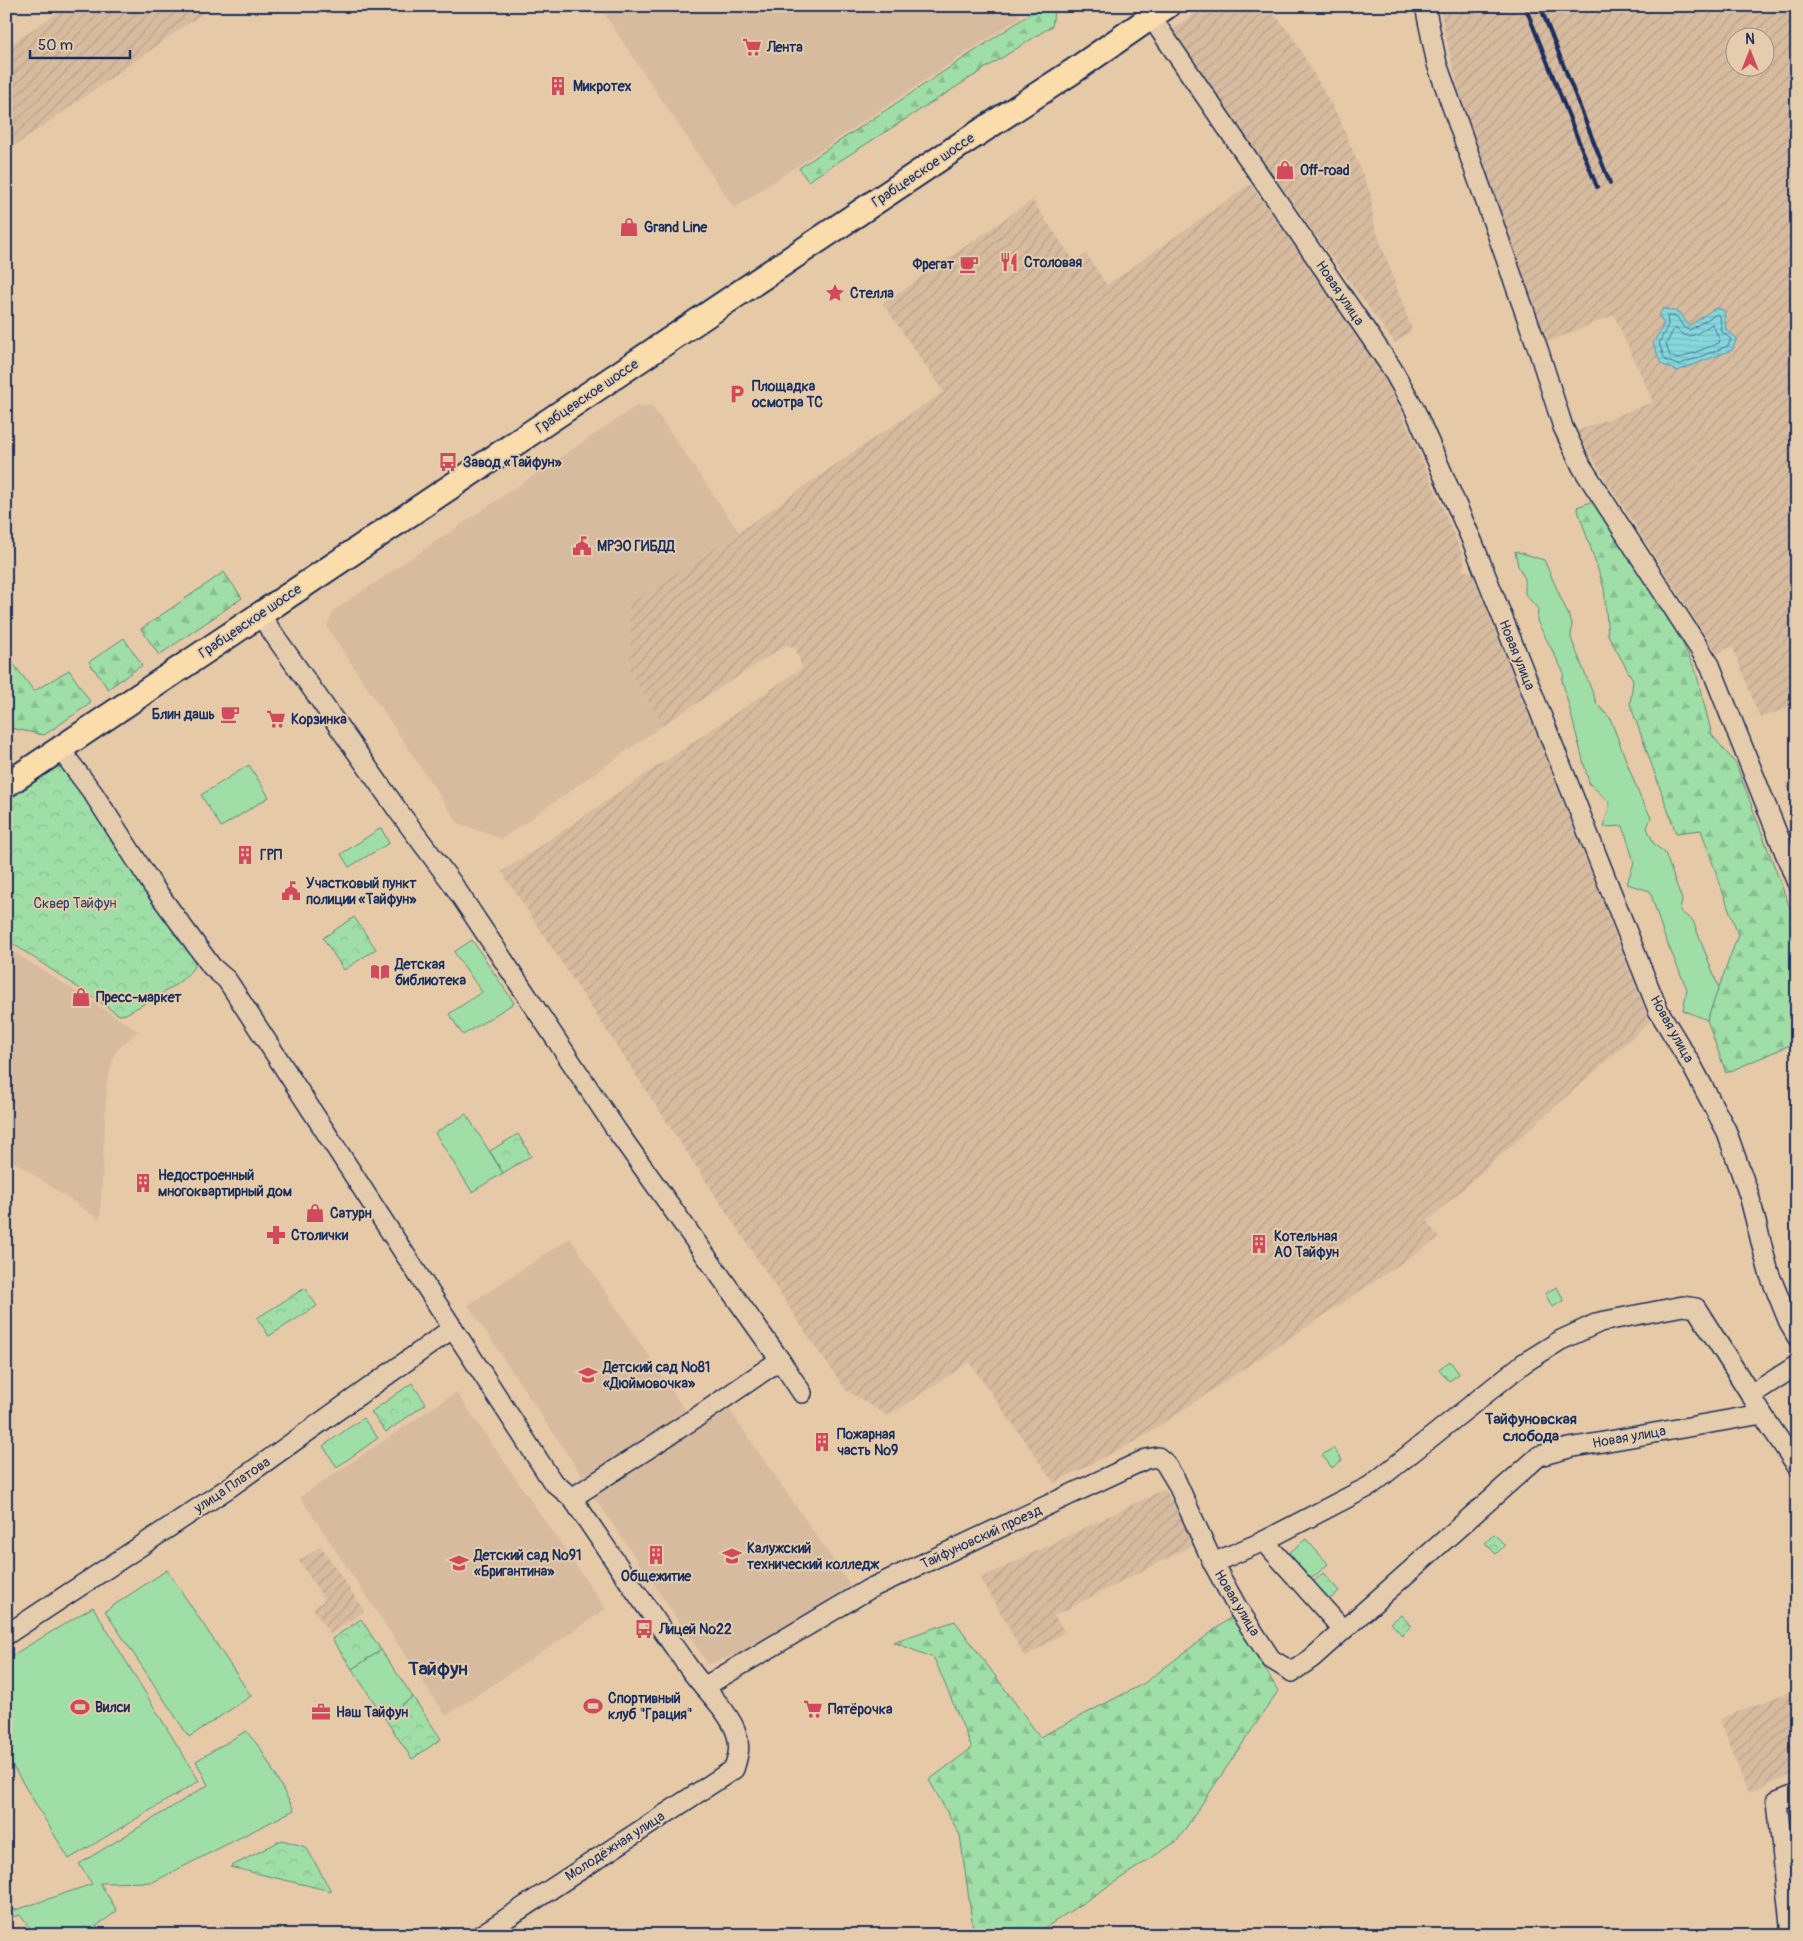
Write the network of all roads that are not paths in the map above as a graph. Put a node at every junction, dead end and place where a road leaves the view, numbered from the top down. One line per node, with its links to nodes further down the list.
1 (1425, 6): 6 (street)
2 (1159, 12): 3 (main road, Грабцевское шоссе); 8 (street, Новая улица)
3 (260, 615): 4 (main road, Грабцевское шоссе); 9 (street)
4 (60, 749): 5 (main road, Грабцевское шоссе); 7 (street)
5 (6, 785)
6 (1797, 883)
7 (453, 1328): 15 (street); 19 (street, улица Платова)
8 (1797, 1337)
9 (780, 1360): 11 (street); 15 (street)
10 (1797, 1365): 12 (street)
11 (802, 1393)
12 (1752, 1395): 13 (street, Новая улица); 16 (street, Новая улица)
13 (1762, 1414): 14 (street, Новая улица); 18 (street, Новая улица)
14 (1797, 1466)
15 (572, 1498): 20 (street)
16 (1264, 1541): 17 (street, Новая улица); 18 (street)
17 (1213, 1563): 18 (street, Новая улица); 20 (street, Тайфуновский проезд)
18 (1343, 1630)
19 (6, 1635)
20 (704, 1686): 22 (street, Молодёжная улица)
21 (1797, 1793): 23 (street)
22 (481, 1935)
23 (1792, 1935)

